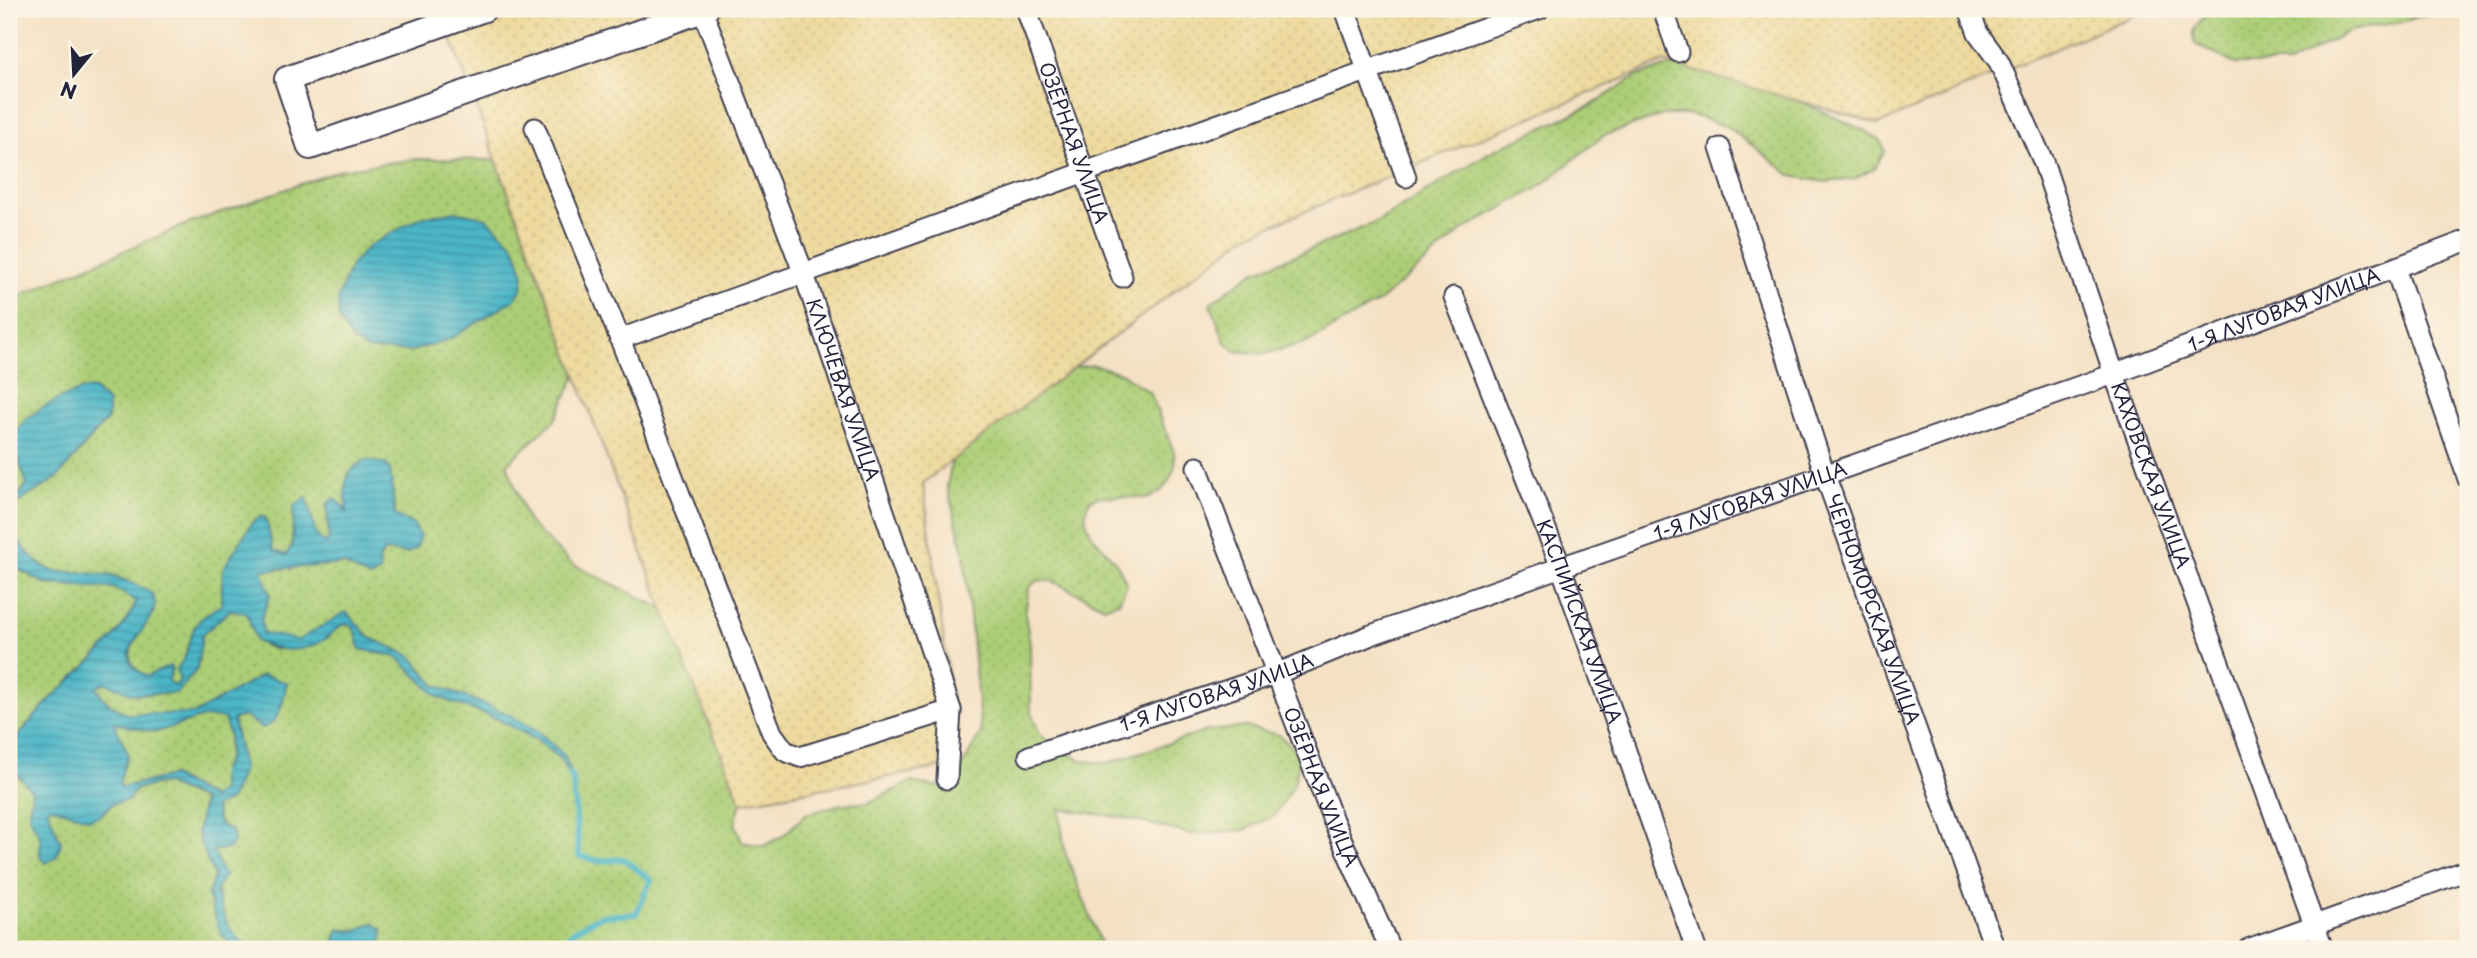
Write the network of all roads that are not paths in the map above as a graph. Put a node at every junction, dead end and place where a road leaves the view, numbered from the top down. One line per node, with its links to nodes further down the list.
1 (484, 9): 8 (street)
2 (704, 9): 8 (street); 17 (street, КЛЮЧЕВАЯ УЛИЦА)
3 (1026, 9): 13 (street, ОЗЁРНАЯ УЛИЦА)
4 (1345, 9): 10 (street)
5 (1539, 9): 10 (street)
6 (1664, 9): 9 (street)
7 (1969, 9): 21 (street, КАХОВСКАЯ УЛИЦА)
8 (454, 14)
9 (1678, 52)
10 (1366, 71): 13 (street); 14 (street)
11 (535, 128): 20 (street)
12 (1720, 148): 23 (street, ЧЕРНОМОРСКАЯ УЛИЦА)
13 (1086, 172): 17 (street); 18 (street, ОЗЁРНАЯ УЛИЦА)
14 (1406, 177)
15 (2468, 240): 16 (street, 1-Я ЛУГОВАЯ УЛИЦА)
16 (2395, 268): 21 (street, 1-Я ЛУГОВАЯ УЛИЦА); 24 (street)
17 (804, 274): 20 (street); 27 (street, КЛЮЧЕВАЯ УЛИЦА)
18 (1122, 277)
19 (1454, 297): 25 (street, КАСПИЙСКАЯ УЛИЦА)
20 (620, 339): 27 (street)
21 (2114, 374): 23 (street, 1-Я ЛУГОВАЯ УЛИЦА); 31 (street, КАХОВСКАЯ УЛИЦА)
22 (1197, 467): 26 (street, ОЗЁРНАЯ УЛИЦА)
23 (1825, 475): 25 (street, 1-Я ЛУГОВАЯ УЛИЦА); 34 (street, ЧЕРНОМОРСКАЯ УЛИЦА)
24 (2468, 479)
25 (1562, 567): 26 (street, 1-Я ЛУГОВАЯ УЛИЦА); 33 (street, КАСПИЙСКАЯ УЛИЦА)
26 (1276, 674): 28 (street, 1-Я ЛУГОВАЯ УЛИЦА); 32 (street, ОЗЁРНАЯ УЛИЦА)
27 (951, 710): 29 (street, КЛЮЧЕВАЯ УЛИЦА)
28 (1029, 757)
29 (947, 779)
30 (2468, 870): 31 (street)
31 (2315, 927): 35 (street); 36 (street, КАХОВСКАЯ УЛИЦА)
32 (1390, 949)
33 (1696, 949)
34 (1995, 949)
35 (2248, 949)
36 (2323, 949)

